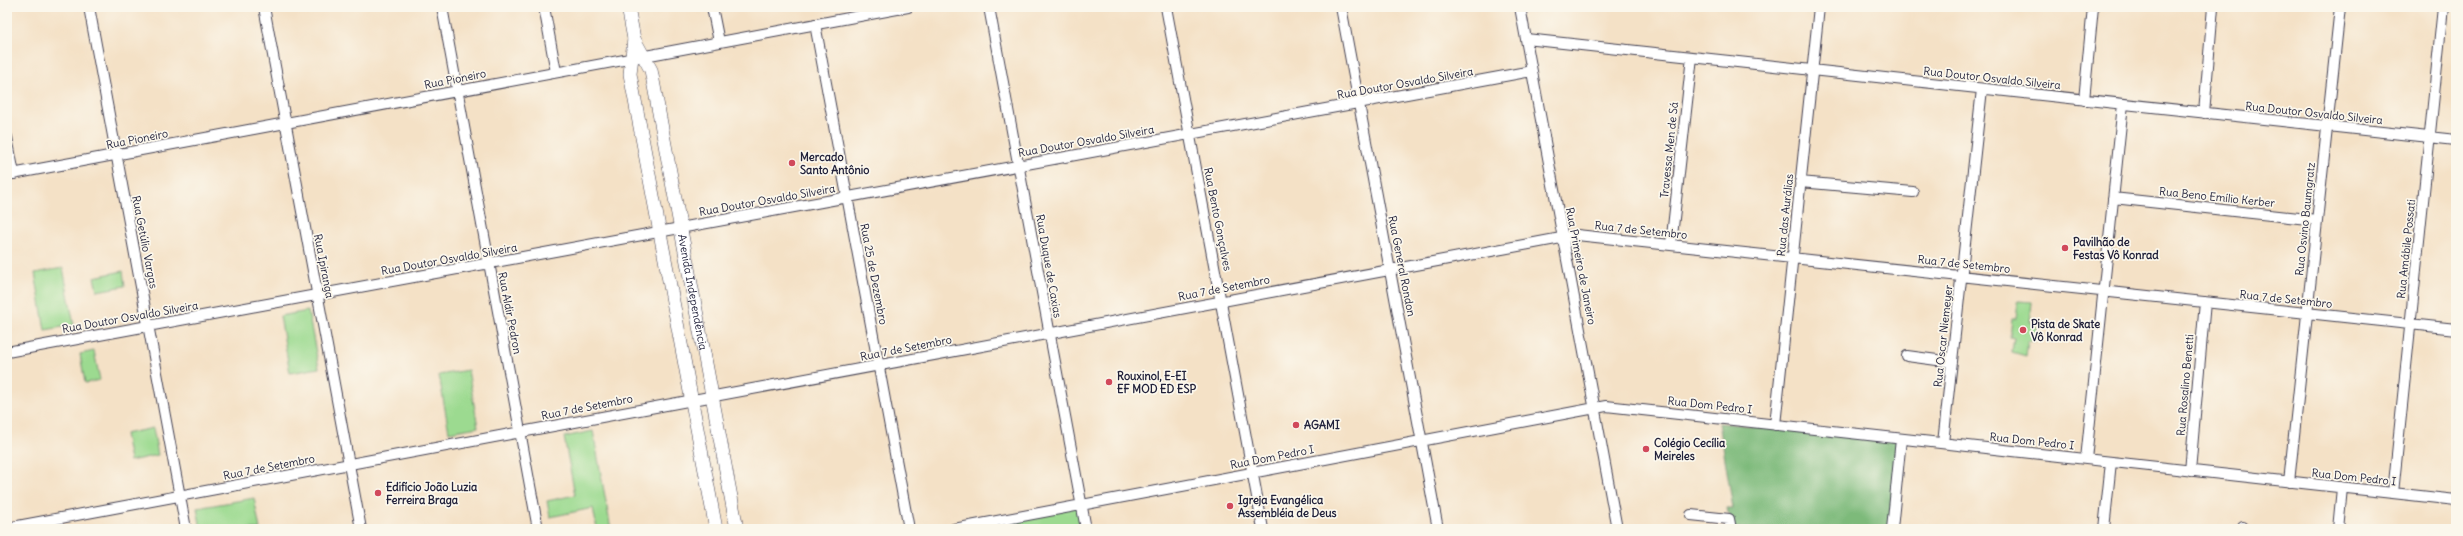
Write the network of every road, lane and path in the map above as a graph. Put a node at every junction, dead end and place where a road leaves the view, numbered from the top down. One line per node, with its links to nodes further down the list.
1 (89, 7): 37 (street, Rua Getúlio Vargas)
2 (264, 7): 31 (street, Rua Ipiranga)
3 (442, 7): 26 (street, Rua Aldir Pedron)
4 (544, 7): 24 (street)
5 (628, 7): 20 (main road)
6 (712, 7): 19 (street)
7 (908, 7): 17 (street, Rua Pioneiro)
8 (989, 7): 38 (street, Rua Duque de Caxias)
9 (1166, 7): 33 (street, Rua Bento Gonçalves)
10 (1341, 7): 28 (street, Rua General Rondon)
11 (1520, 7): 18 (street, Rua Primeiro de Janeiro)
12 (1819, 7): 22 (street, Rua das Aurálias)
13 (2093, 7): 27 (street)
14 (2213, 7): 30 (street)
15 (2340, 7): 32 (street, Rua Osvino Baumgratz)
16 (2443, 7): 35 (street, Rua Amábile Possati)
17 (815, 24): 19 (street, Rua Pioneiro); 42 (street, Rua 25 de Dezembro)
18 (1526, 39): 21 (street, Rua Doutor Osvaldo Silveira); 23 (street, Rua Primeiro de Janeiro)
19 (719, 42): 20 (street, Rua Pioneiro)
20 (638, 57): 24 (street, Rua Pioneiro); 45 (main road, Avenida Independência); 46 (main road, Avenida Independência)
21 (1692, 57): 22 (street, Rua Doutor Osvaldo Silveira); 48 (street, Travessa Men de Sá)
22 (1812, 70): 25 (street, Rua Doutor Osvaldo Silveira); 40 (street, Rua das Aurálias)
23 (1532, 71): 28 (street, Rua Doutor Osvaldo Silveira); 47 (street, Rua Primeiro de Janeiro)
24 (556, 72): 26 (street, Rua Pioneiro)
25 (1982, 89): 27 (street, Rua Doutor Osvaldo Silveira); 52 (street, Rua Oscar Niemeyer)
26 (457, 91): 31 (street, Rua Pioneiro); 50 (street, Rua Aldir Pedron)
27 (2084, 100): 29 (street, Rua Doutor Osvaldo Silveira)
28 (1359, 103): 33 (street, Rua Doutor Osvaldo Silveira); 51 (street, Rua General Rondon)
29 (2123, 104): 30 (street, Rua Doutor Osvaldo Silveira); 43 (street)
30 (2204, 113): 32 (street, Rua Doutor Osvaldo Silveira)
31 (285, 123): 37 (street, Rua Pioneiro); 54 (street, Rua Ipiranga)
32 (2327, 126): 35 (street, Rua Doutor Osvaldo Silveira); 44 (street, Rua Osvino Baumgratz)
33 (1190, 134): 38 (street, Rua Doutor Osvaldo Silveira); 55 (street, Rua Bento Gonçalves)
34 (7, 137): 39 (street)
35 (2430, 138): 36 (street, Rua Doutor Osvaldo Silveira); 58 (street, Rua Amábile Possati)
36 (2456, 140)
37 (116, 154): 39 (street, Rua Pioneiro); 59 (street, Rua Getúlio Vargas)
38 (1018, 166): 42 (street, Rua Doutor Osvaldo Silveira); 61 (street, Rua Duque de Caxias)
39 (10, 174)
40 (1800, 182): 41 (street); 49 (street, Rua das Aurálias)
41 (1913, 192)
42 (847, 198): 45 (street, Rua Doutor Osvaldo Silveira); 65 (street, Rua 25 de Dezembro)
43 (2113, 198): 44 (street, Rua Beno Emílio Kerber); 53 (street)
44 (2317, 220): 57 (street, Rua Osvino Baumgratz)
45 (680, 228): 46 (street, Rua Doutor Osvaldo Silveira); 66 (main road, Avenida Independência)
46 (660, 232): 50 (street, Rua Doutor Osvaldo Silveira); 67 (main road, Avenida Independência)
47 (1563, 237): 48 (street, Rua 7 de Setembro); 51 (street, Rua 7 de Setembro); 68 (street, Rua Primeiro de Janeiro)
48 (1671, 245): 49 (street, Rua 7 de Setembro)
49 (1792, 258): 52 (street, Rua 7 de Setembro); 69 (street, Rua das Aurálias)
50 (489, 264): 54 (street, Rua Doutor Osvaldo Silveira); 70 (street, Rua Aldir Pedron)
51 (1390, 269): 55 (street, Rua 7 de Setembro); 72 (street, Rua General Rondon)
52 (1962, 276): 53 (street, Rua 7 de Setembro); 64 (street, Rua Oscar Niemeyer)
53 (2103, 292): 56 (street, Rua 7 de Setembro); 74 (street)
54 (317, 295): 59 (street, Rua Doutor Osvaldo Silveira); 76 (street, Rua Ipiranga)
55 (1221, 301): 61 (street, Rua 7 de Setembro); 78 (street, Rua Bento Gonçalves)
56 (2205, 302): 57 (street, Rua 7 de Setembro); 77 (street, Rua Rosalino Benetti)
57 (2307, 313): 58 (street, Rua 7 de Setembro); 79 (street, Rua Osvino Baumgratz)
58 (2410, 324): 60 (street, Rua 7 de Setembro); 81 (street, Rua Amábile Possati)
59 (148, 326): 62 (street, Rua Doutor Osvaldo Silveira); 82 (street, Rua Getúlio Vargas)
60 (2456, 329)
61 (1049, 333): 65 (street, Rua 7 de Setembro); 84 (street, Rua Duque de Caxias)
62 (7, 352)
63 (1907, 356): 64 (street)
64 (1952, 362): 73 (street, Rua Oscar Niemeyer)
65 (878, 365): 66 (street, Rua 7 de Setembro); 93 (street, Rua 25 de Dezembro)
66 (712, 396): 67 (street, Rua 7 de Setembro); 92 (main road, Avenida Independência)
67 (691, 400): 70 (street, Rua 7 de Setembro); 91 (main road, Avenida Independência)
68 (1595, 408): 69 (street, Rua Dom Pedro I); 72 (street, Rua Dom Pedro I); 98 (street, Rua Primeiro de Janeiro)
69 (1775, 424): 71 (street, Rua Dom Pedro I)
70 (520, 432): 76 (street, Rua 7 de Setembro); 90 (street, Rua Aldir Pedron)
71 (1901, 439): 73 (street, Rua Dom Pedro I); 99 (street)
72 (1422, 442): 78 (street, Rua Dom Pedro I); 97 (street, Rua General Rondon)
73 (1943, 443): 74 (street, Rua Dom Pedro I)
74 (2086, 459): 75 (street, Rua Dom Pedro I)
75 (2111, 462): 77 (street, Rua Dom Pedro I); 100 (street)
76 (348, 464): 82 (street, Rua 7 de Setembro); 89 (street, Rua Ipiranga)
77 (2190, 471): 79 (street, Rua Dom Pedro I)
78 (1253, 473): 84 (street, Rua Dom Pedro I); 96 (street, Rua Bento Gonçalves)
79 (2289, 482): 80 (street, Rua Dom Pedro I)
80 (2342, 488): 81 (street, Rua Dom Pedro I); 101 (street)
81 (2393, 493): 83 (street, Rua Dom Pedro I)
82 (180, 496): 87 (street, Rua 7 de Setembro); 88 (street, Rua Getúlio Vargas)
83 (2456, 500)
84 (1081, 505): 94 (street, Rua Dom Pedro I); 95 (street, Rua Duque de Caxias)
85 (1691, 515): 86 (street)
86 (1730, 524)
87 (7, 528)
88 (186, 529)
89 (360, 529)
90 (538, 529)
91 (716, 529)
92 (737, 529)
93 (909, 529)
94 (954, 529)
95 (1086, 529)
96 (1263, 529)
97 (1438, 529)
98 (1617, 529)
99 (1892, 529)
100 (2104, 529)
101 (2338, 529)

